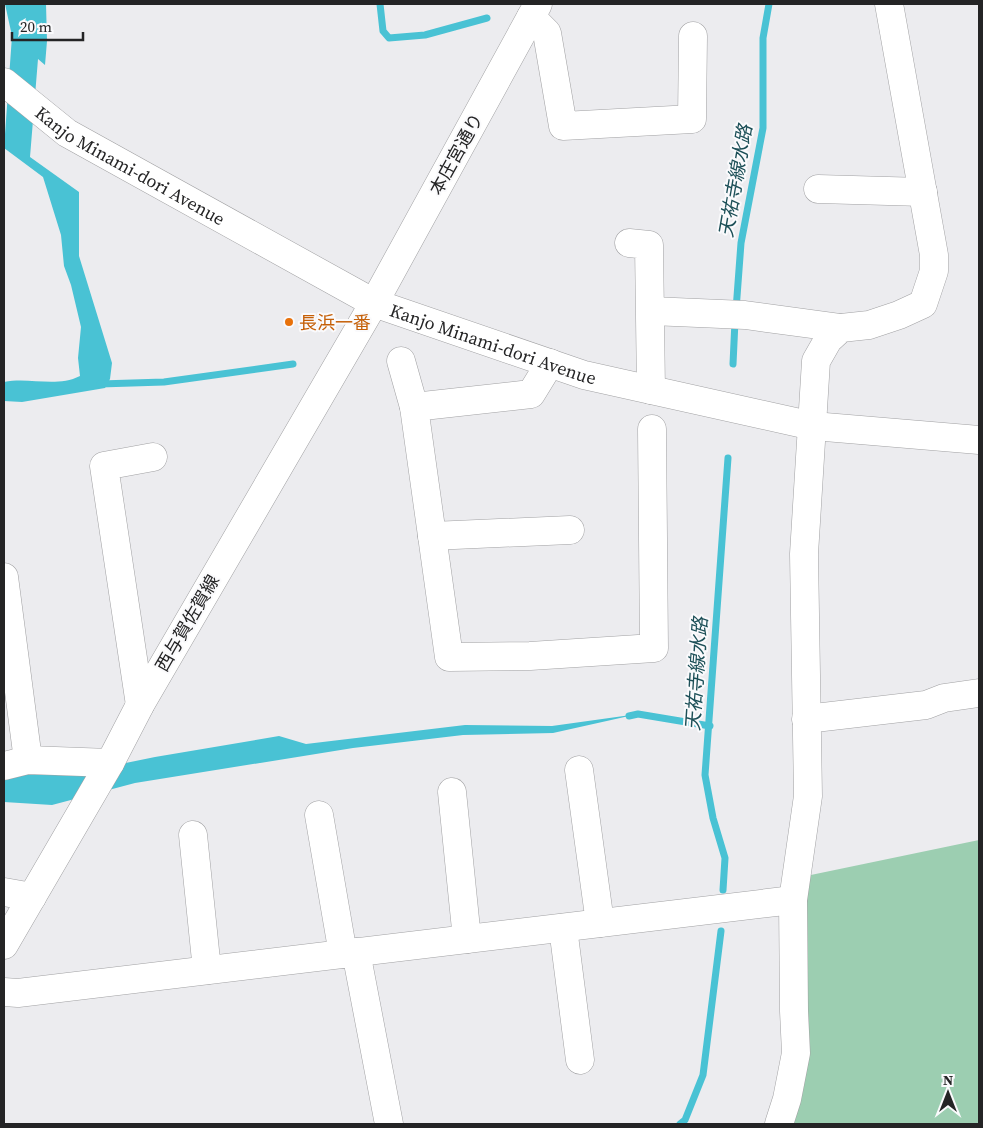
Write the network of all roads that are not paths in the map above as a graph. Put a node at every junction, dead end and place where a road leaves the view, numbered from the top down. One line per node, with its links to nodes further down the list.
1 (889, 4): 6 (main road)
2 (535, 11): 3 (main road); 8 (main road, 本庄宮通り)
3 (693, 36)
4 (4, 82): 8 (main road, Kanjo Minami-dori Avenue)
5 (818, 189): 6 (main road)
6 (922, 192): 10 (main road)
7 (630, 243): 9 (main road)
8 (374, 303): 12 (main road, Kanjo Minami-dori Avenue); 23 (main road, 西与賀佐賀線)
9 (651, 311): 10 (main road); 13 (main road)
10 (841, 328): 15 (main road)
11 (401, 362): 14 (main road)
12 (550, 364): 13 (main road, Kanjo Minami-dori Avenue); 14 (main road)
13 (652, 390): 15 (main road, Kanjo Minami-dori Avenue)
14 (414, 407): 20 (main road)
15 (813, 426): 17 (main road, Kanjo Minami-dori Avenue); 24 (main road)
16 (652, 429): 20 (main road)
17 (979, 440)
18 (153, 457): 23 (main road)
19 (570, 530): 20 (main road)
20 (432, 536)
21 (4, 577): 25 (main road)
22 (979, 693): 24 (main road)
23 (140, 705): 26 (main road, 西与賀佐賀線)
24 (806, 718): 33 (main road)
25 (16, 763): 26 (main road)
26 (110, 763): 32 (main road, 西与賀佐賀線)
27 (580, 770): 34 (main road)
28 (452, 792): 36 (main road)
29 (319, 815): 38 (main road)
30 (193, 835): 39 (main road)
31 (4, 892): 32 (main road)
32 (32, 898): 37 (main road, 西与賀佐賀線)
33 (793, 900): 34 (main road); 43 (main road)
34 (600, 923): 35 (main road)
35 (564, 928): 36 (main road); 41 (main road)
36 (467, 939): 38 (main road)
37 (4, 945)
38 (350, 953): 39 (main road); 42 (main road)
39 (207, 970): 40 (main road)
40 (4, 992)
41 (580, 1060)
42 (389, 1124)
43 (779, 1124)

